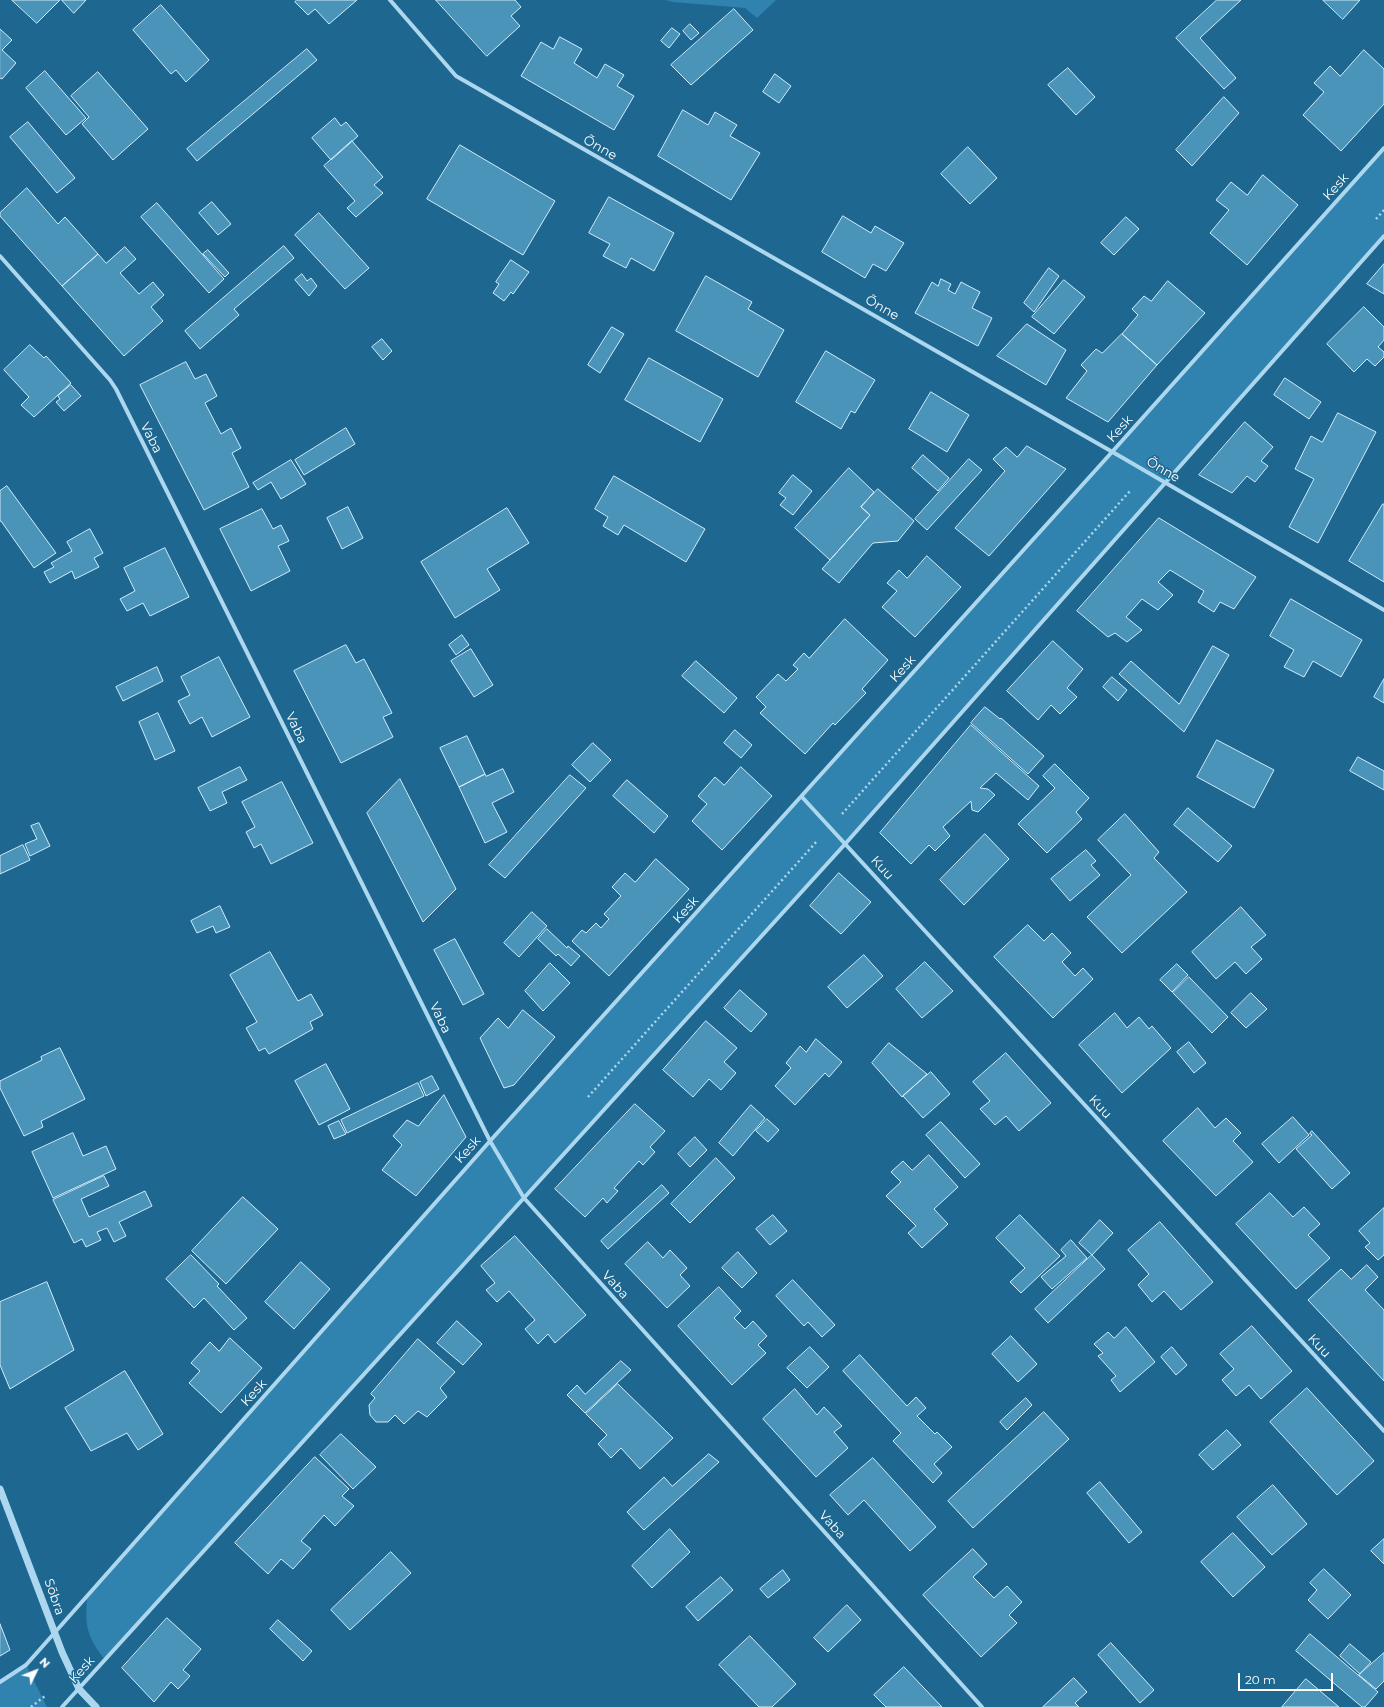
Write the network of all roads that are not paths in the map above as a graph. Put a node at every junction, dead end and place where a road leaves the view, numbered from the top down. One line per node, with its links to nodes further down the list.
1 (390, 0): 5 (street, Õnne)
2 (1384, 148): 5 (street, Kesk)
3 (1384, 236): 6 (street, Kesk)
4 (0, 256): 10 (street, Vaba)
5 (1112, 452): 6 (street, Õnne); 8 (street, Kesk)
6 (1165, 483): 7 (street, Õnne); 9 (street, Kesk)
7 (1384, 610)
8 (802, 797): 9 (street, Kuu); 10 (street, Kesk)
9 (846, 843): 11 (street, Kesk); 12 (street, Kuu)
10 (490, 1141): 11 (street, Vaba); 14 (street, Kesk)
11 (524, 1198): 16 (street, Kesk); 19 (street, Vaba)
12 (1384, 1431)
13 (0, 1489): 14 (street, Sõbra)
14 (54, 1633): 15 (street, Kesk); 16 (street, Sõbra)
15 (0, 1682)
16 (79, 1689): 17 (street, Kesk); 18 (street, Sõbra)
17 (62, 1707)
18 (96, 1707)
19 (982, 1707)

